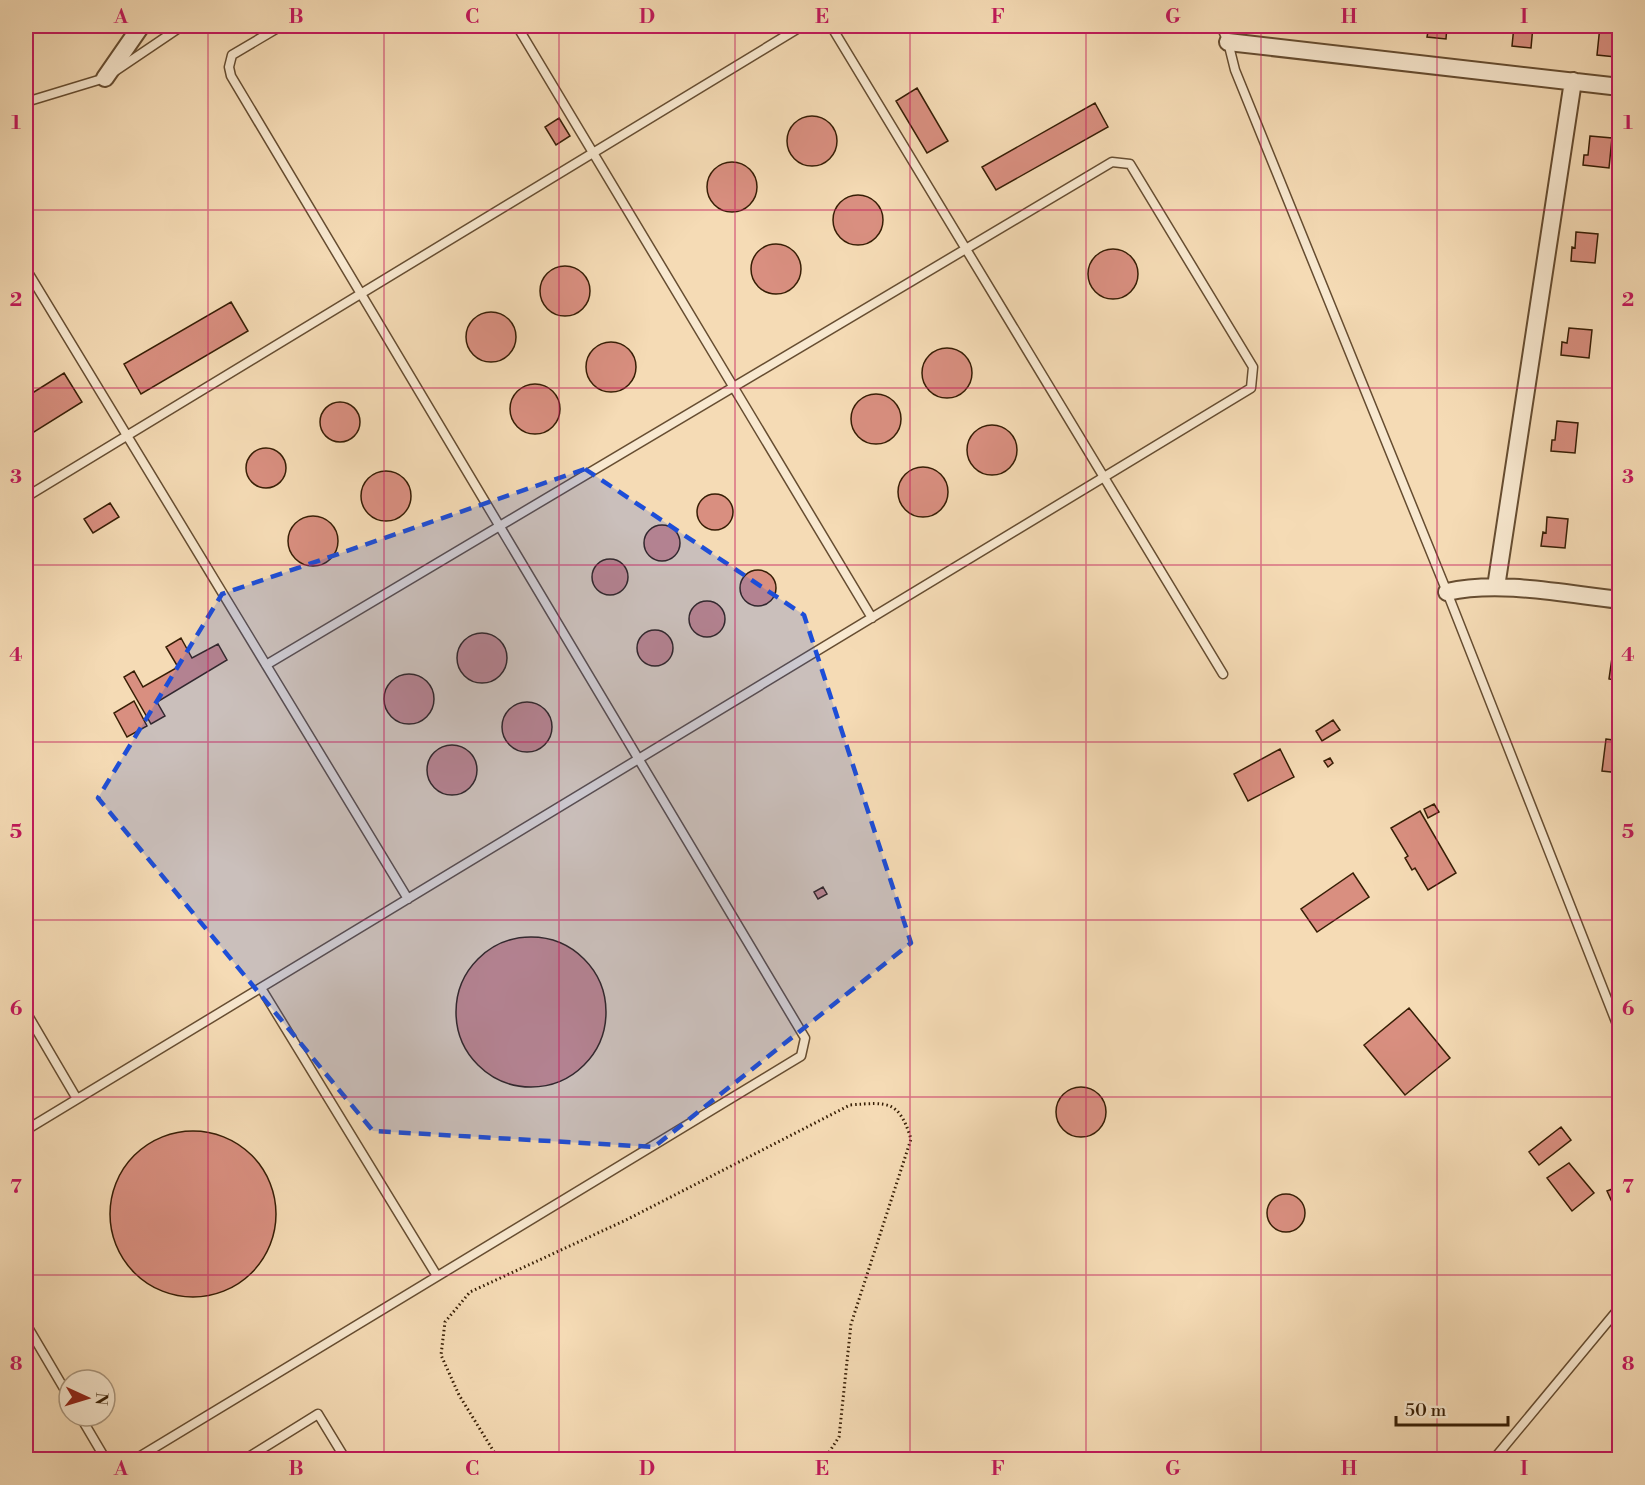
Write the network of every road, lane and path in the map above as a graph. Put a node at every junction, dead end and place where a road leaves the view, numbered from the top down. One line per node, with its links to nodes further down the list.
1 (141, 26): 9 (street)
2 (182, 26): 9 (lane)
3 (281, 26): 16 (lane)
4 (517, 26): 13 (lane)
5 (802, 26): 13 (lane)
6 (831, 26): 14 (lane)
7 (1221, 26): 8 (lane)
8 (1228, 42): 10 (street); 23 (lane)
9 (105, 78): 12 (lane)
10 (1573, 81): 11 (street); 22 (street)
11 (1620, 87)
12 (26, 102)
13 (593, 153): 16 (lane); 17 (lane)
14 (966, 249): 17 (lane); 19 (lane); 19 (lane)
15 (26, 269): 18 (lane)
16 (360, 294): 18 (lane); 21 (lane)
17 (734, 387): 21 (lane); 25 (lane)
18 (127, 435): 20 (lane); 26 (lane)
19 (1104, 477): 25 (lane); 27 (lane)
20 (26, 497)
21 (499, 526): 26 (lane); 28 (lane)
22 (1496, 587): 23 (street); 24 (street)
23 (1447, 592): 32 (lane)
24 (1620, 600)
25 (872, 618): 28 (lane)
26 (266, 664): 29 (lane)
27 (1223, 674)
28 (639, 759): 29 (lane); 35 (lane)
29 (408, 898): 30 (lane)
30 (261, 988): 33 (lane); 35 (lane)
31 (26, 1012): 33 (lane)
32 (1620, 1032)
33 (77, 1099): 34 (lane)
34 (26, 1130)
35 (437, 1276): 41 (lane)
36 (1620, 1308): 46 (lane)
37 (26, 1324): 38 (lane)
38 (57, 1377)
39 (87, 1428): 40 (lane)
40 (106, 1460)
41 (134, 1460)
42 (244, 1460): 43 (lane)
43 (346, 1460)
44 (500, 1460): 45 (path)
45 (824, 1460)
46 (1493, 1460)

